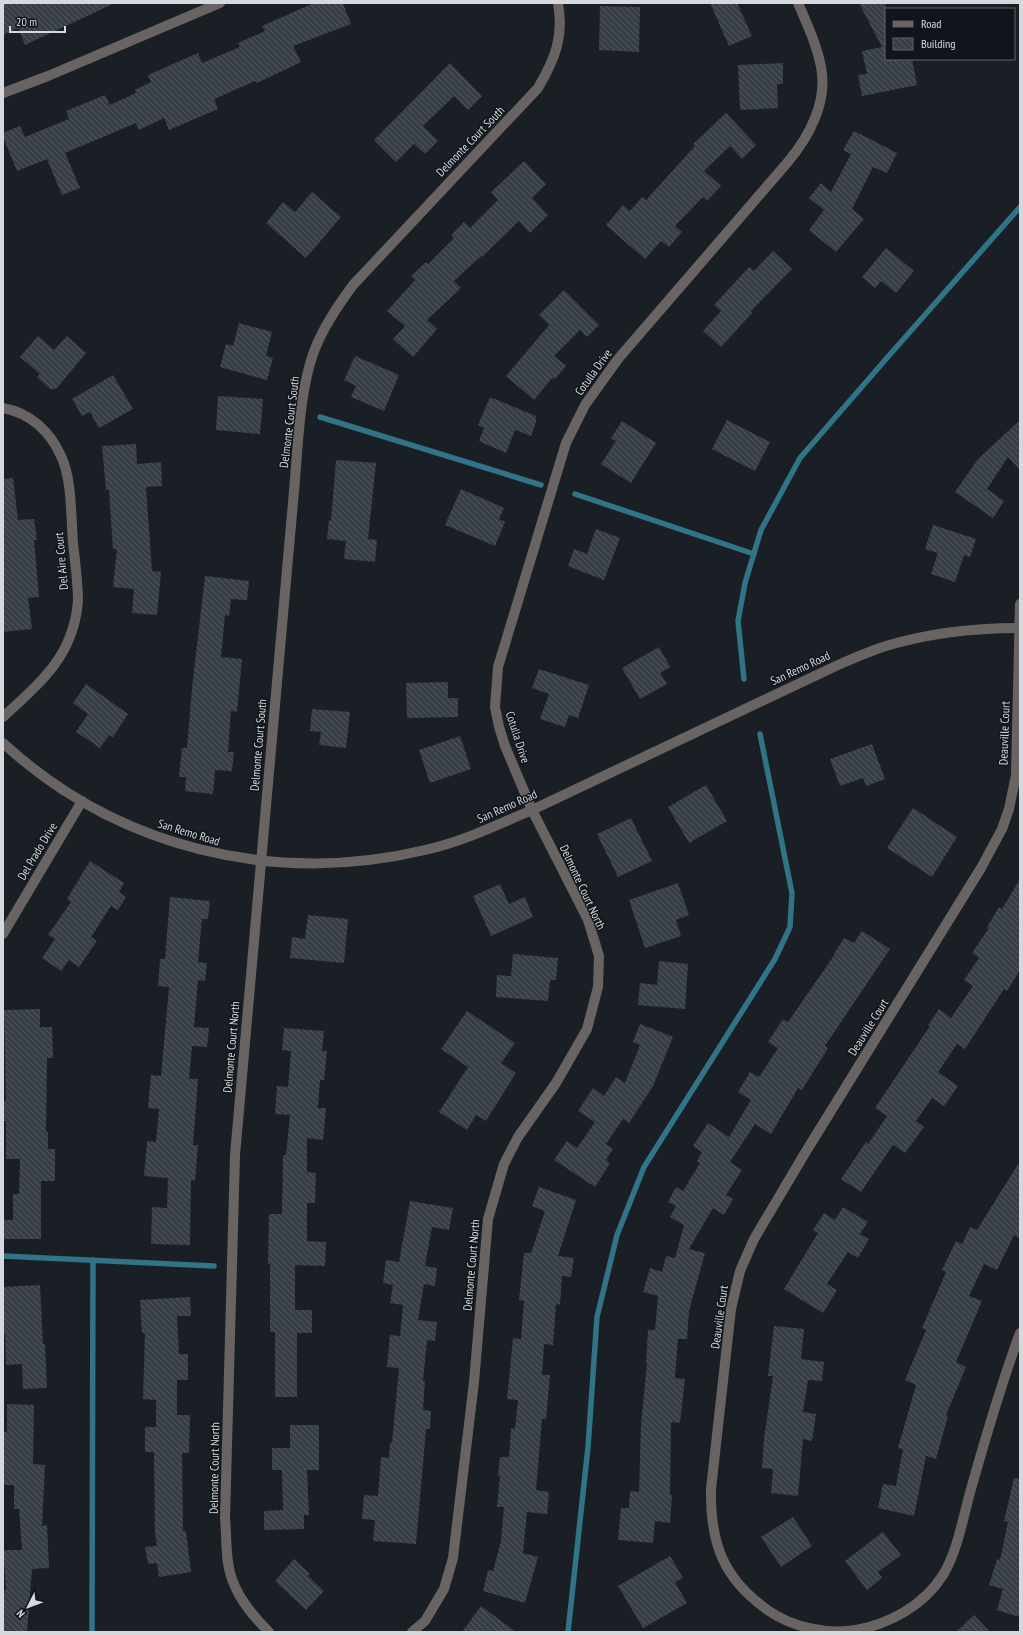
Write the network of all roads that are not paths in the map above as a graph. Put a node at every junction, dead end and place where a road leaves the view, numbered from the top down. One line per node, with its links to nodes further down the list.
1 (220, 3): 4 (street)
2 (558, 3): 12 (street, Delmonte Court South)
3 (798, 3): 11 (street, Cotulla Drive)
4 (3, 93)
5 (3, 408): 8 (street, Del Aire Court)
6 (1020, 604): 7 (street, Deauville Court)
7 (1020, 628): 11 (street, San Remo Road); 14 (street, Deauville Court)
8 (3, 717)
9 (3, 743): 10 (street, San Remo Road)
10 (82, 801): 12 (street, San Remo Road); 13 (street, Del Prado Drive)
11 (532, 810): 12 (street, San Remo Road); 16 (street, Delmonte Court North)
12 (261, 861): 15 (street, Delmonte Court North)
13 (3, 934)
14 (1020, 1333)
15 (269, 1632)
16 (412, 1632)

